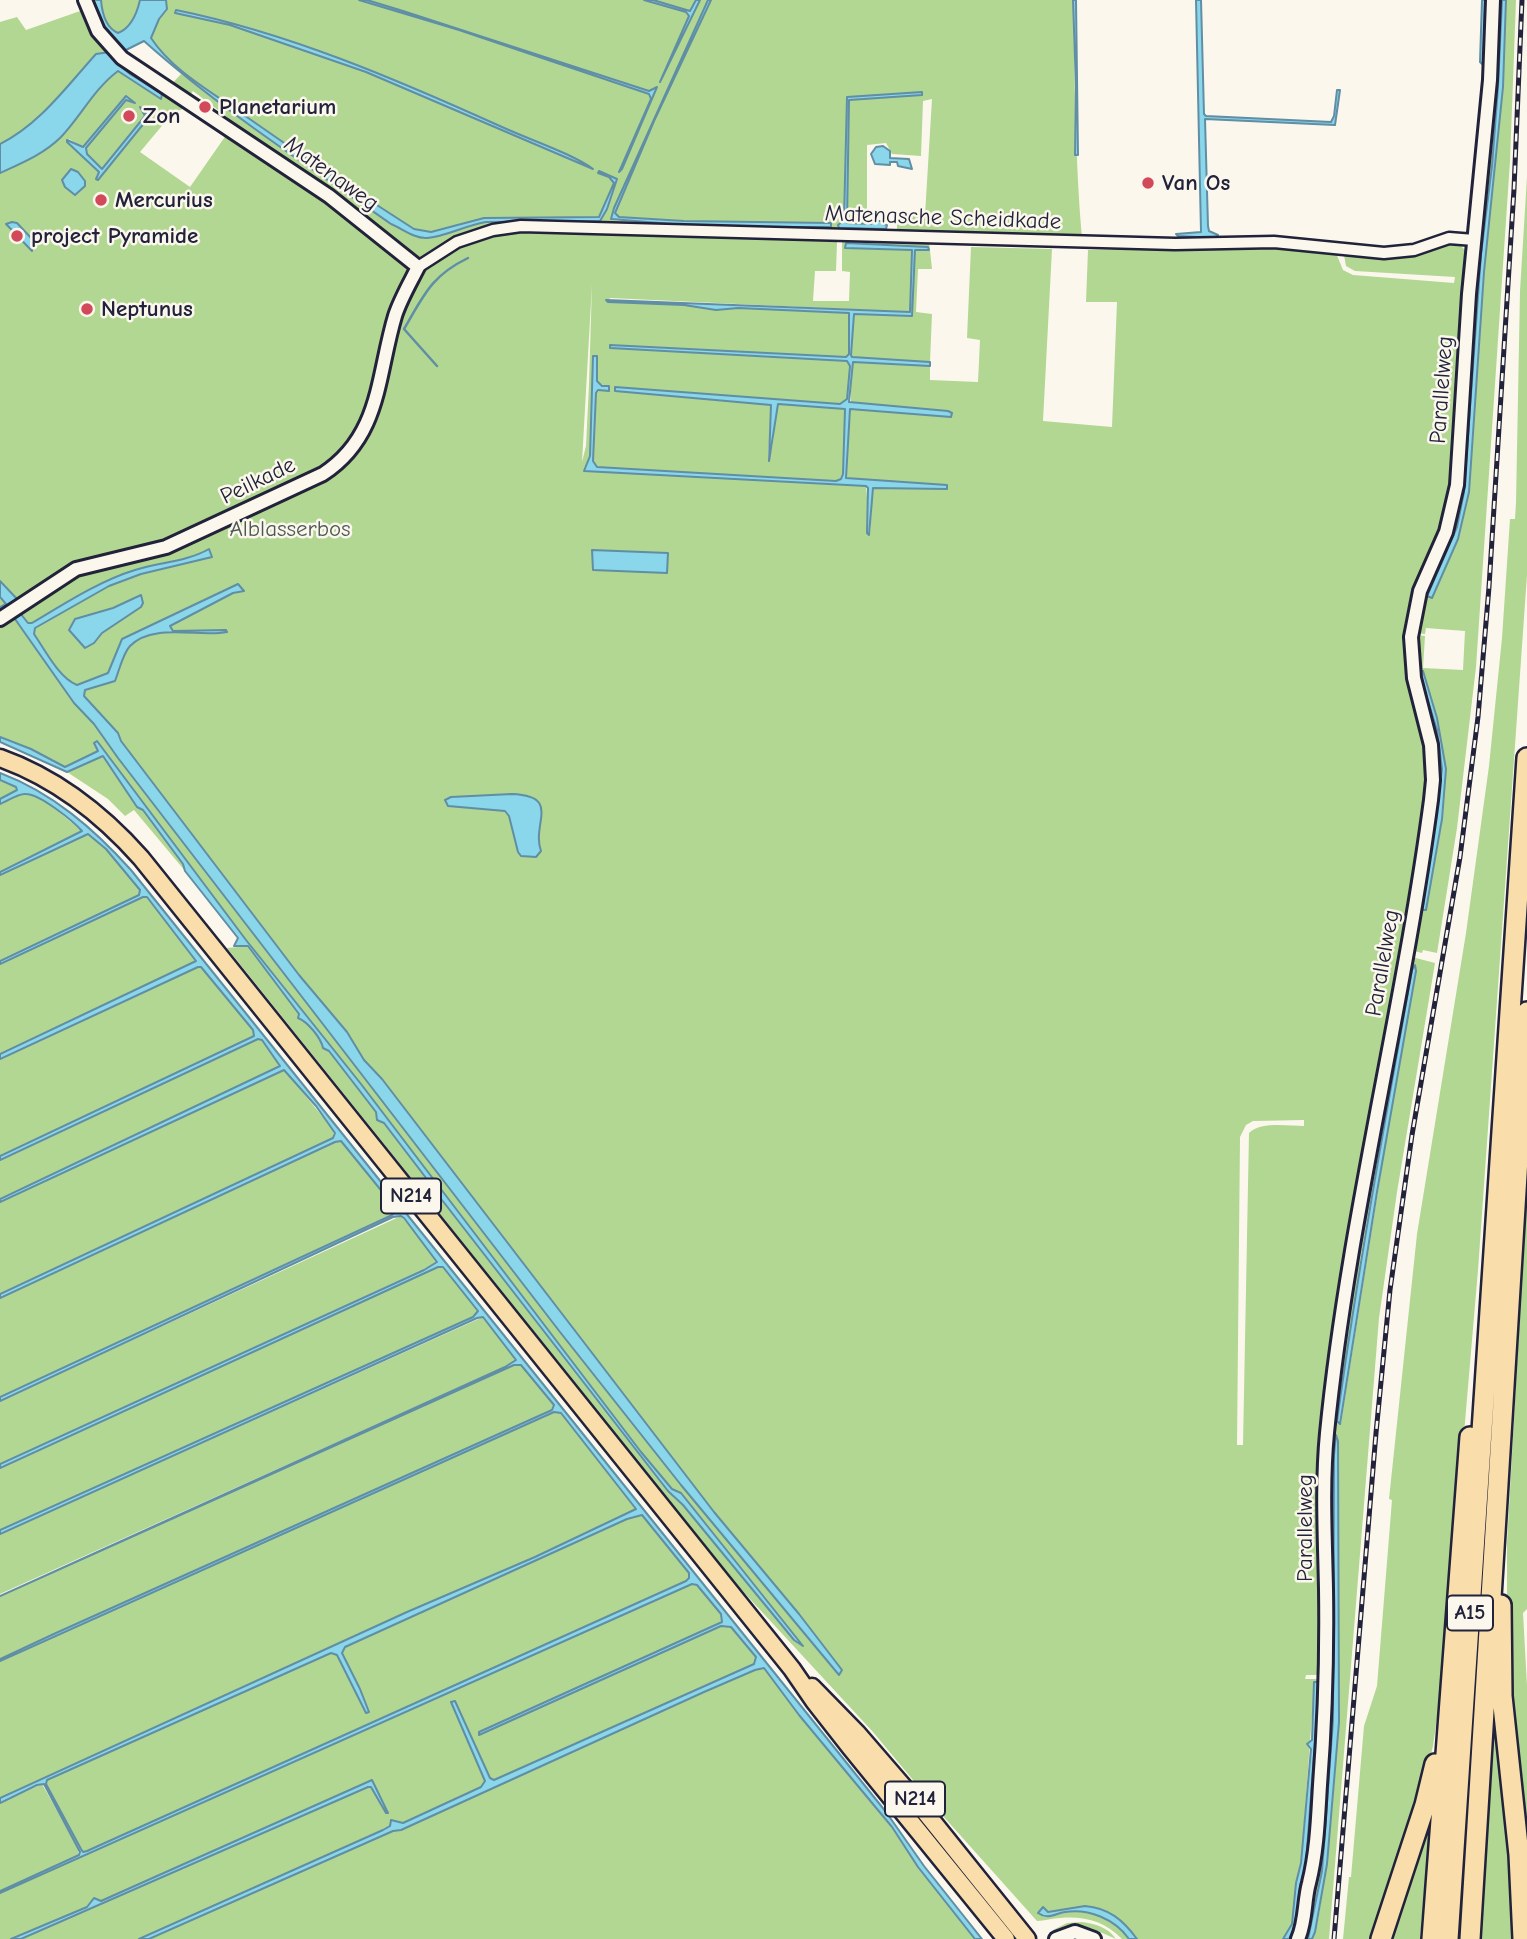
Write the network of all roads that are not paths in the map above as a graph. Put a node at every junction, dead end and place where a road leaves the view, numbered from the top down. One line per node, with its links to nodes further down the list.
1 (85, 0): 4 (street, Matenaweg)
2 (1493, 0): 3 (street, Parallelweg)
3 (1474, 240): 4 (street, Matenasche Scheidkade); 17 (street, Parallelweg)
4 (418, 267): 5 (street, Peilkade)
5 (0, 619)
6 (0, 758): 11 (main road, N214)
7 (1527, 758): 9 (highway, A15)
8 (1527, 1012): 10 (highway, A15)
9 (1493, 1287): 12 (highway, A15); 20 (highway, A15)
10 (1501, 1429): 21 (highway, A15); 22 (highway, A15)
11 (792, 1669): 13 (main road, N214); 14 (main road, N214)
12 (1450, 1702): 18 (highway, A15); 19 (highway, A15)
13 (1006, 1939)
14 (1027, 1939)
15 (1056, 1939): 16 (street)
16 (1094, 1939)
17 (1298, 1939)
18 (1381, 1939)
19 (1432, 1939)
20 (1448, 1939)
21 (1469, 1939)
22 (1523, 1939)

